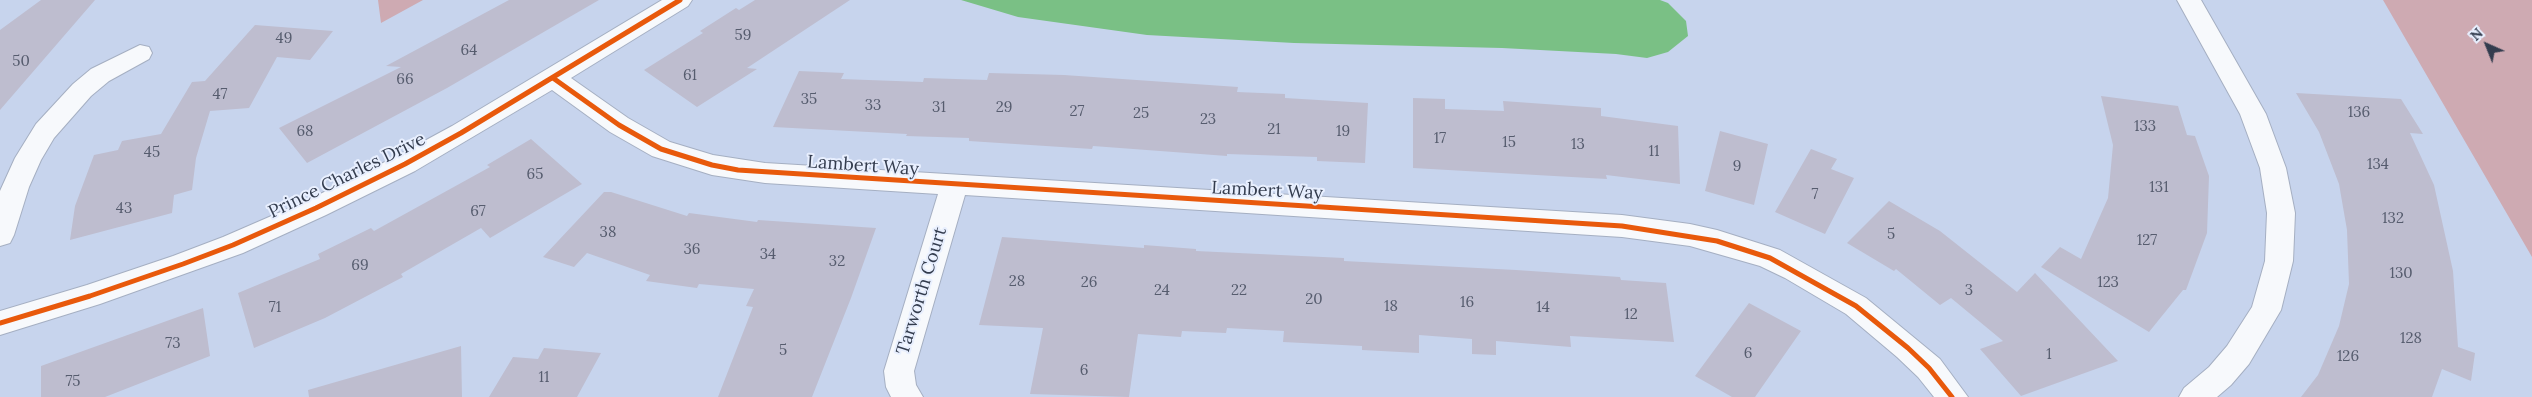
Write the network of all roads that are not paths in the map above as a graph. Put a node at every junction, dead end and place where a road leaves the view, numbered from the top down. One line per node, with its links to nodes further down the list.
1 (680, 0): 4 (street, Prince Charles Drive)
2 (2189, 0): 10 (street)
3 (140, 53): 6 (street)
4 (553, 78): 5 (street, Lambert Way); 7 (street, Prince Charles Drive)
5 (954, 185): 8 (street, Tarworth Court); 9 (street, Lambert Way)
6 (0, 235)
7 (0, 323)
8 (907, 397)
9 (1952, 397)
10 (2196, 397)

